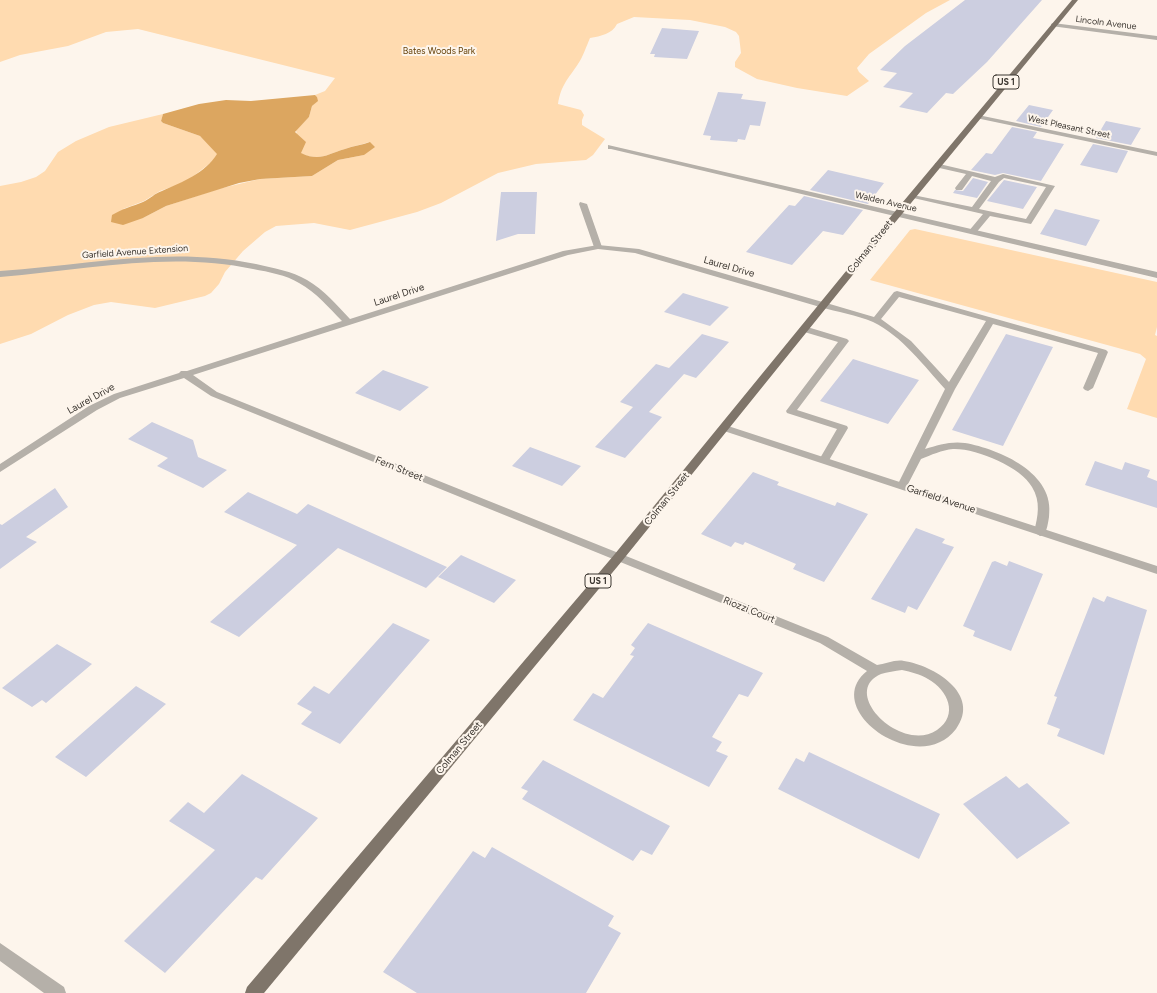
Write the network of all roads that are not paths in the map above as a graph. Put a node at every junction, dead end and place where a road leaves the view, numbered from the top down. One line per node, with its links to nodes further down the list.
1 (1075, 0): 2 (main road, Colman Street / US 1)
2 (1053, 25): 3 (street, Lincoln Avenue); 4 (main road, Colman Street / US 1)
3 (1157, 38)
4 (978, 117): 6 (street, West Pleasant Street); 7 (main road, Colman Street / US 1)
5 (611, 147): 15 (street, Walden Avenue)
6 (1157, 154)
7 (938, 165): 8 (street); 11 (main road, Colman Street / US 1)
8 (971, 173): 9 (street); 10 (street)
9 (996, 180): 13 (street); 14 (street)
10 (959, 188)
11 (913, 197): 13 (street); 15 (main road, Colman Street / US 1)
12 (583, 204): 17 (street)
13 (974, 210): 14 (street)
14 (988, 213): 16 (street)
15 (896, 215): 16 (street, Walden Avenue); 20 (main road, Colman Street / US 1)
16 (972, 232): 19 (street, Walden Avenue)
17 (598, 247): 20 (street, Laurel Drive); 23 (street, Laurel Drive)
18 (0, 274): 23 (street, Garfield Avenue Extension)
19 (1157, 275)
20 (823, 305): 21 (street, Laurel Drive); 24 (main road, Colman Street / US 1)
21 (876, 320): 22 (street); 27 (street, Laurel Drive)
22 (991, 320): 26 (street); 27 (street)
23 (349, 323): 25 (street, Laurel Drive)
24 (804, 329): 28 (main road, Colman Street / US 1); 30 (street)
25 (184, 373): 31 (street, Laurel Drive); 34 (street, Fern Street)
26 (1088, 388)
27 (950, 389): 29 (street)
28 (725, 428): 30 (street, Garfield Avenue); 34 (main road, Colman Street / US 1)
29 (918, 456): 32 (street); 33 (street)
30 (824, 460): 32 (street, Garfield Avenue)
31 (0, 469)
32 (902, 486): 33 (street, Garfield Avenue)
33 (1040, 532): 35 (street, Garfield Avenue)
34 (618, 558): 36 (street, Riozzi Court); 39 (main road, Colman Street / US 1)
35 (1157, 570)
36 (875, 670): 36 (street)
37 (0, 951): 38 (street)
38 (58, 993)
39 (253, 993)

